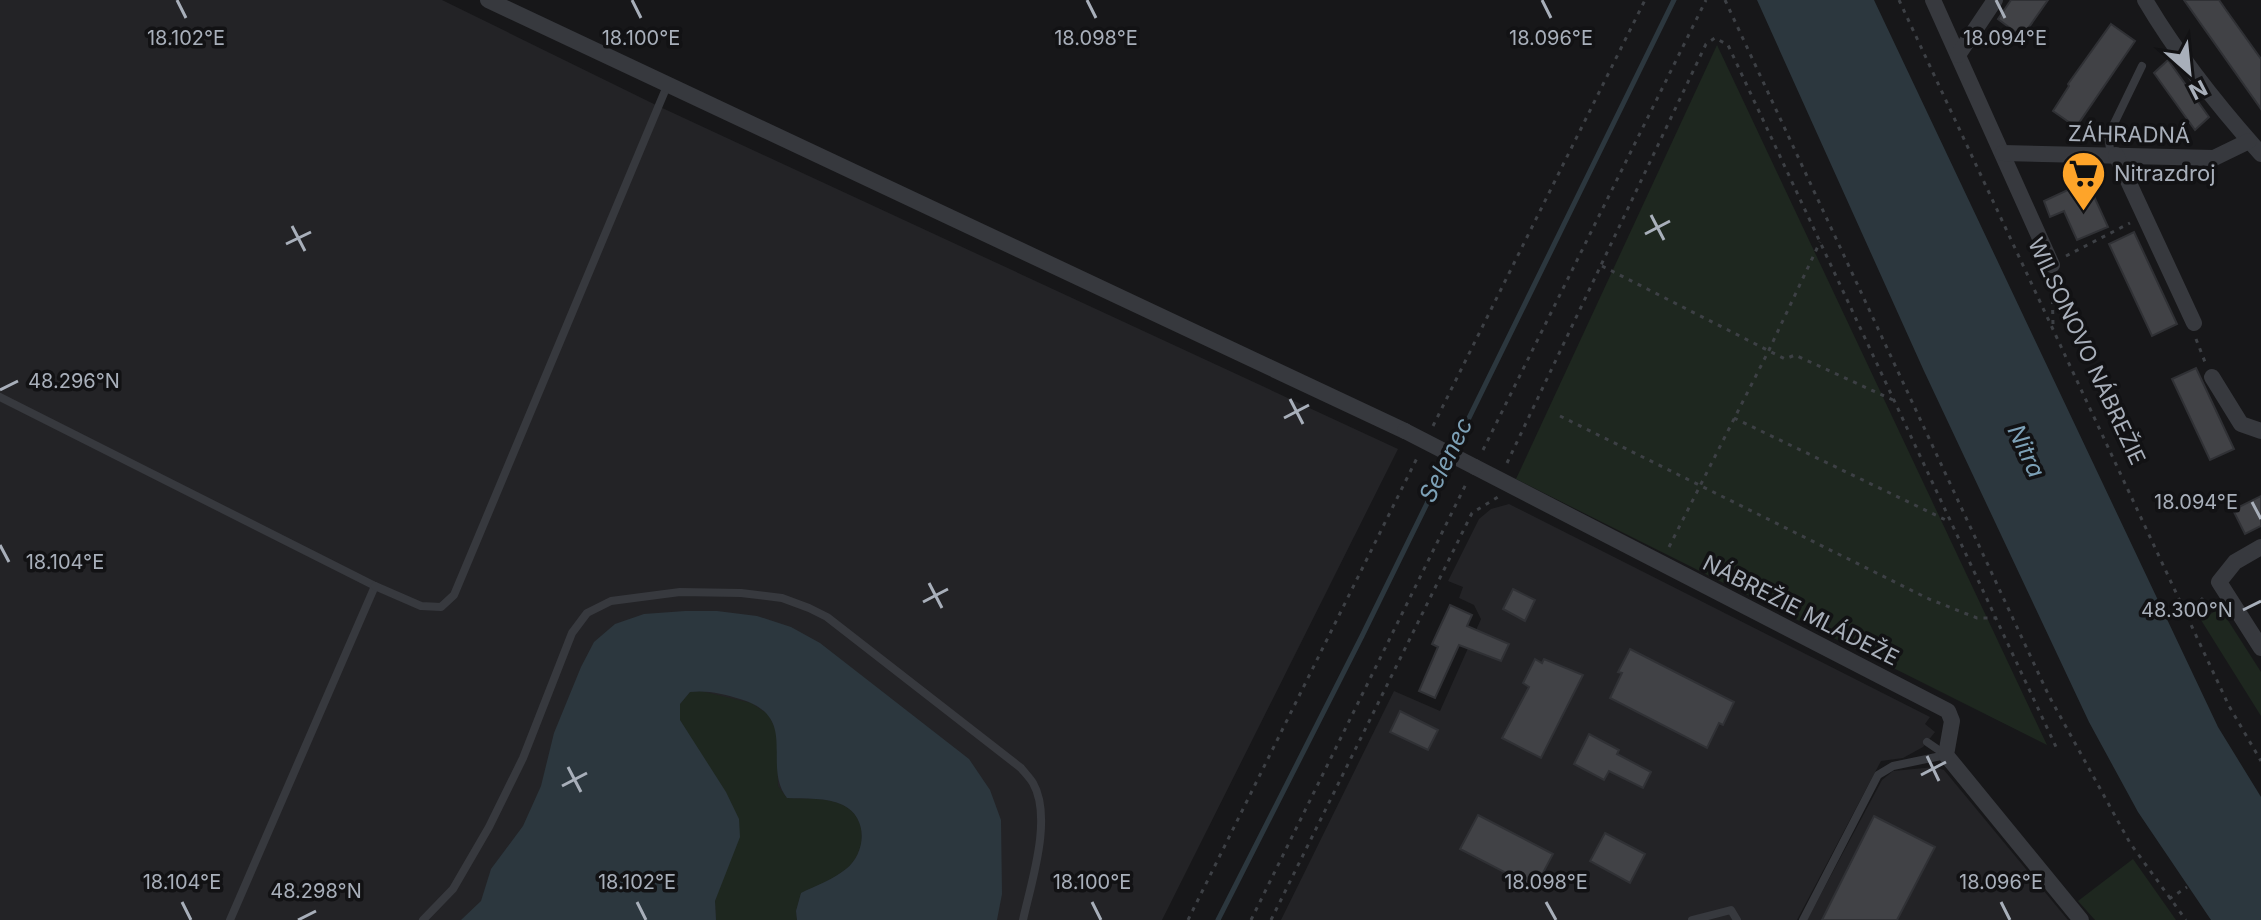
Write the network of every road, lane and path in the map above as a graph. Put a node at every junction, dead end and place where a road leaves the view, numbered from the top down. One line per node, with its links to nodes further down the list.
1 (488, 0): 11 (street, NÁBREŽIE MLÁDEŽE)
2 (1645, 0): 29 (path)
3 (1706, 0): 31 (path)
4 (1725, 0): 47 (path)
5 (1899, 0): 21 (path, WILSONOVO NÁBREŽIE)
6 (1933, 0): 9 (street, WILSONOVO NÁBREŽIE)
7 (1995, 0): 9 (street)
8 (2145, 0): 12 (street)
9 (1958, 55): 13 (street, WILSONOVO NÁBREŽIE)
10 (2142, 66): 15 (lane)
11 (667, 86): 31 (street, NÁBREŽIE MLÁDEŽE, bridge); 38 (lane)
12 (2249, 141): 14 (street); 15 (street, ZÁHRADNÁ)
13 (2003, 153): 15 (street, ZÁHRADNÁ); 18 (street, WILSONOVO NÁBREŽIE)
14 (2261, 154)
15 (2114, 155): 16 (street)
16 (2144, 215): 18 (path); 20 (street)
17 (1820, 242): 19 (path); 22 (path); 25 (path)
18 (2052, 265): 21 (path)
19 (1601, 266): 22 (path); 33 (path)
20 (2194, 323): 23 (path)
21 (2053, 329): 39 (path, WILSONOVO NÁBREŽIE)
22 (1769, 350): 25 (path); 27 (path)
23 (2212, 377): 28 (street)
24 (0, 397): 38 (lane)
25 (1893, 400): 34 (path)
26 (1560, 416): 32 (path)
27 (1734, 418): 32 (path); 34 (path)
28 (2261, 431)
29 (1427, 439)
30 (1420, 453): 51 (path)
31 (1475, 467): 33 (street, NÁBREŽIE MLÁDEŽE); 52 (path)
32 (1700, 485): 36 (path); 40 (path)
33 (1512, 487): 36 (street, NÁBREŽIE MLÁDEŽE); 53 (path)
34 (1950, 522): 40 (path)
35 (2261, 547): 37 (street)
36 (1661, 563): 44 (street, NÁBREŽIE MLÁDEŽE)
37 (2219, 582): 39 (path); 41 (street)
38 (375, 586): 48 (lane)
39 (2186, 615): 45 (path, WILSONOVO NÁBREŽIE)
40 (1995, 618): 43 (path)
41 (2261, 648)
42 (1927, 742): 44 (lane)
43 (2057, 749)
44 (1946, 755): 56 (lane); 57 (street)
45 (2261, 761)
46 (2187, 887): 47 (path)
47 (2169, 899): 58 (path)
48 (230, 920)
49 (423, 920): 50 (lane)
50 (1023, 920)
51 (1188, 920)
52 (1251, 920)
53 (1271, 920)
54 (1692, 920): 55 (lane)
55 (1737, 920)
56 (1803, 920)
57 (2081, 920)
58 (2186, 920)

